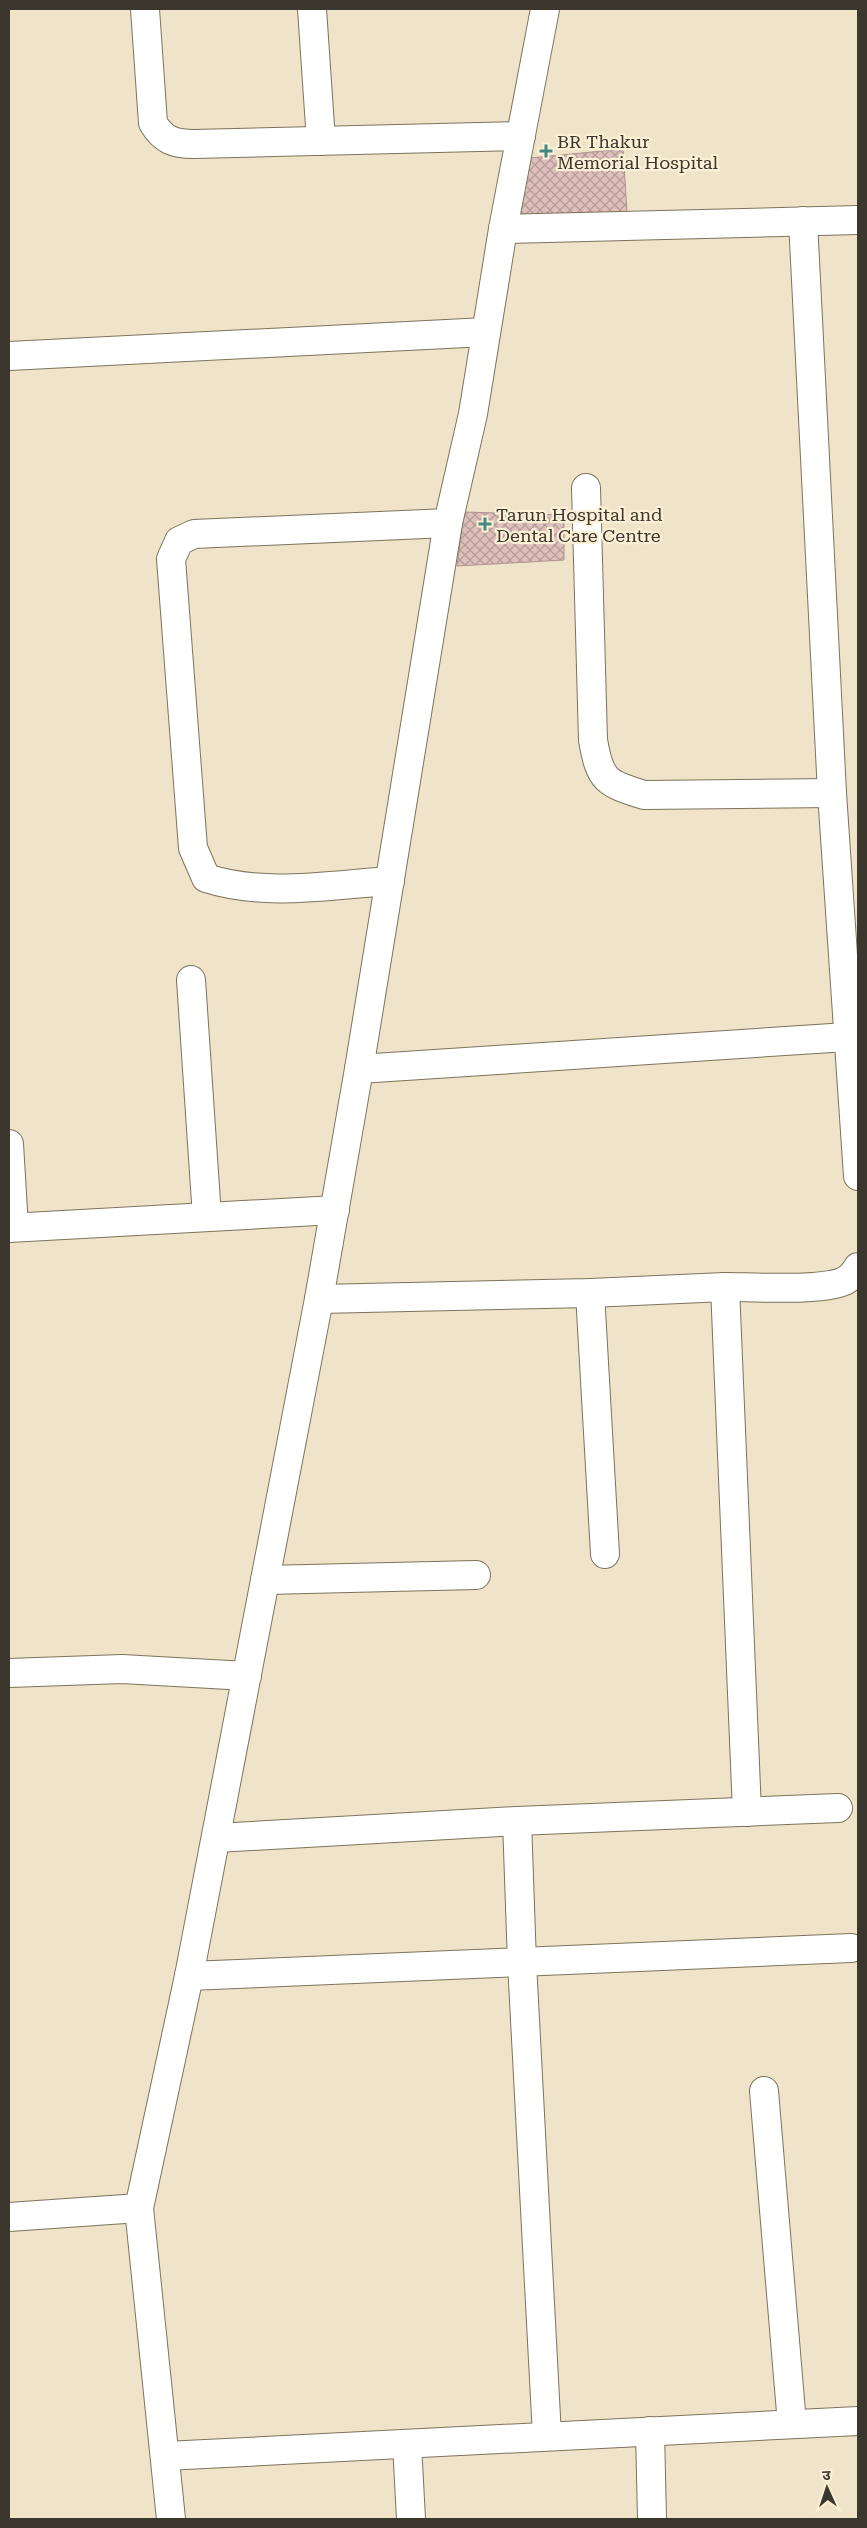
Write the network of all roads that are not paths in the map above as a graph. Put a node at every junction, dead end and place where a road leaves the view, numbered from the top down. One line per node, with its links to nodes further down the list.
1 (145, 9): 5 (street)
2 (312, 9): 5 (street)
3 (545, 9): 4 (street)
4 (521, 136): 5 (street); 8 (street)
5 (321, 141)
6 (858, 220): 7 (street)
7 (803, 221): 8 (street); 13 (street)
8 (503, 228): 9 (street)
9 (486, 332): 10 (street); 12 (street)
10 (9, 356)
11 (586, 488): 13 (street)
12 (448, 523): 14 (street); 14 (street)
13 (832, 793): 16 (street)
14 (390, 881): 17 (street)
15 (191, 980): 21 (street)
16 (848, 1037): 17 (street); 19 (street)
17 (360, 1069): 20 (street)
18 (9, 1144): 22 (street)
19 (858, 1176)
20 (335, 1210): 21 (street); 26 (street)
21 (207, 1216): 22 (street)
22 (11, 1227)
23 (858, 1267): 24 (street)
24 (725, 1287): 25 (street); 33 (street)
25 (590, 1293): 26 (street); 27 (street)
26 (319, 1299): 29 (street)
27 (605, 1554)
28 (476, 1575): 29 (street)
29 (265, 1580): 31 (street)
30 (9, 1673): 31 (street)
31 (247, 1676): 35 (street)
32 (838, 1808): 33 (street)
33 (747, 1812): 34 (street)
34 (517, 1821): 35 (street); 37 (street)
35 (216, 1838): 38 (street)
36 (851, 1948): 37 (street)
37 (522, 1963): 38 (street); 45 (street)
38 (189, 1976): 40 (street)
39 (764, 2091): 43 (street)
40 (139, 2208): 41 (street); 47 (street)
41 (9, 2217)
42 (858, 2421): 43 (street)
43 (792, 2424): 44 (street)
44 (650, 2431): 45 (street); 50 (street)
45 (547, 2436): 46 (street)
46 (407, 2444): 47 (street); 49 (street)
47 (165, 2456): 48 (street)
48 (171, 2519)
49 (411, 2519)
50 (652, 2519)

